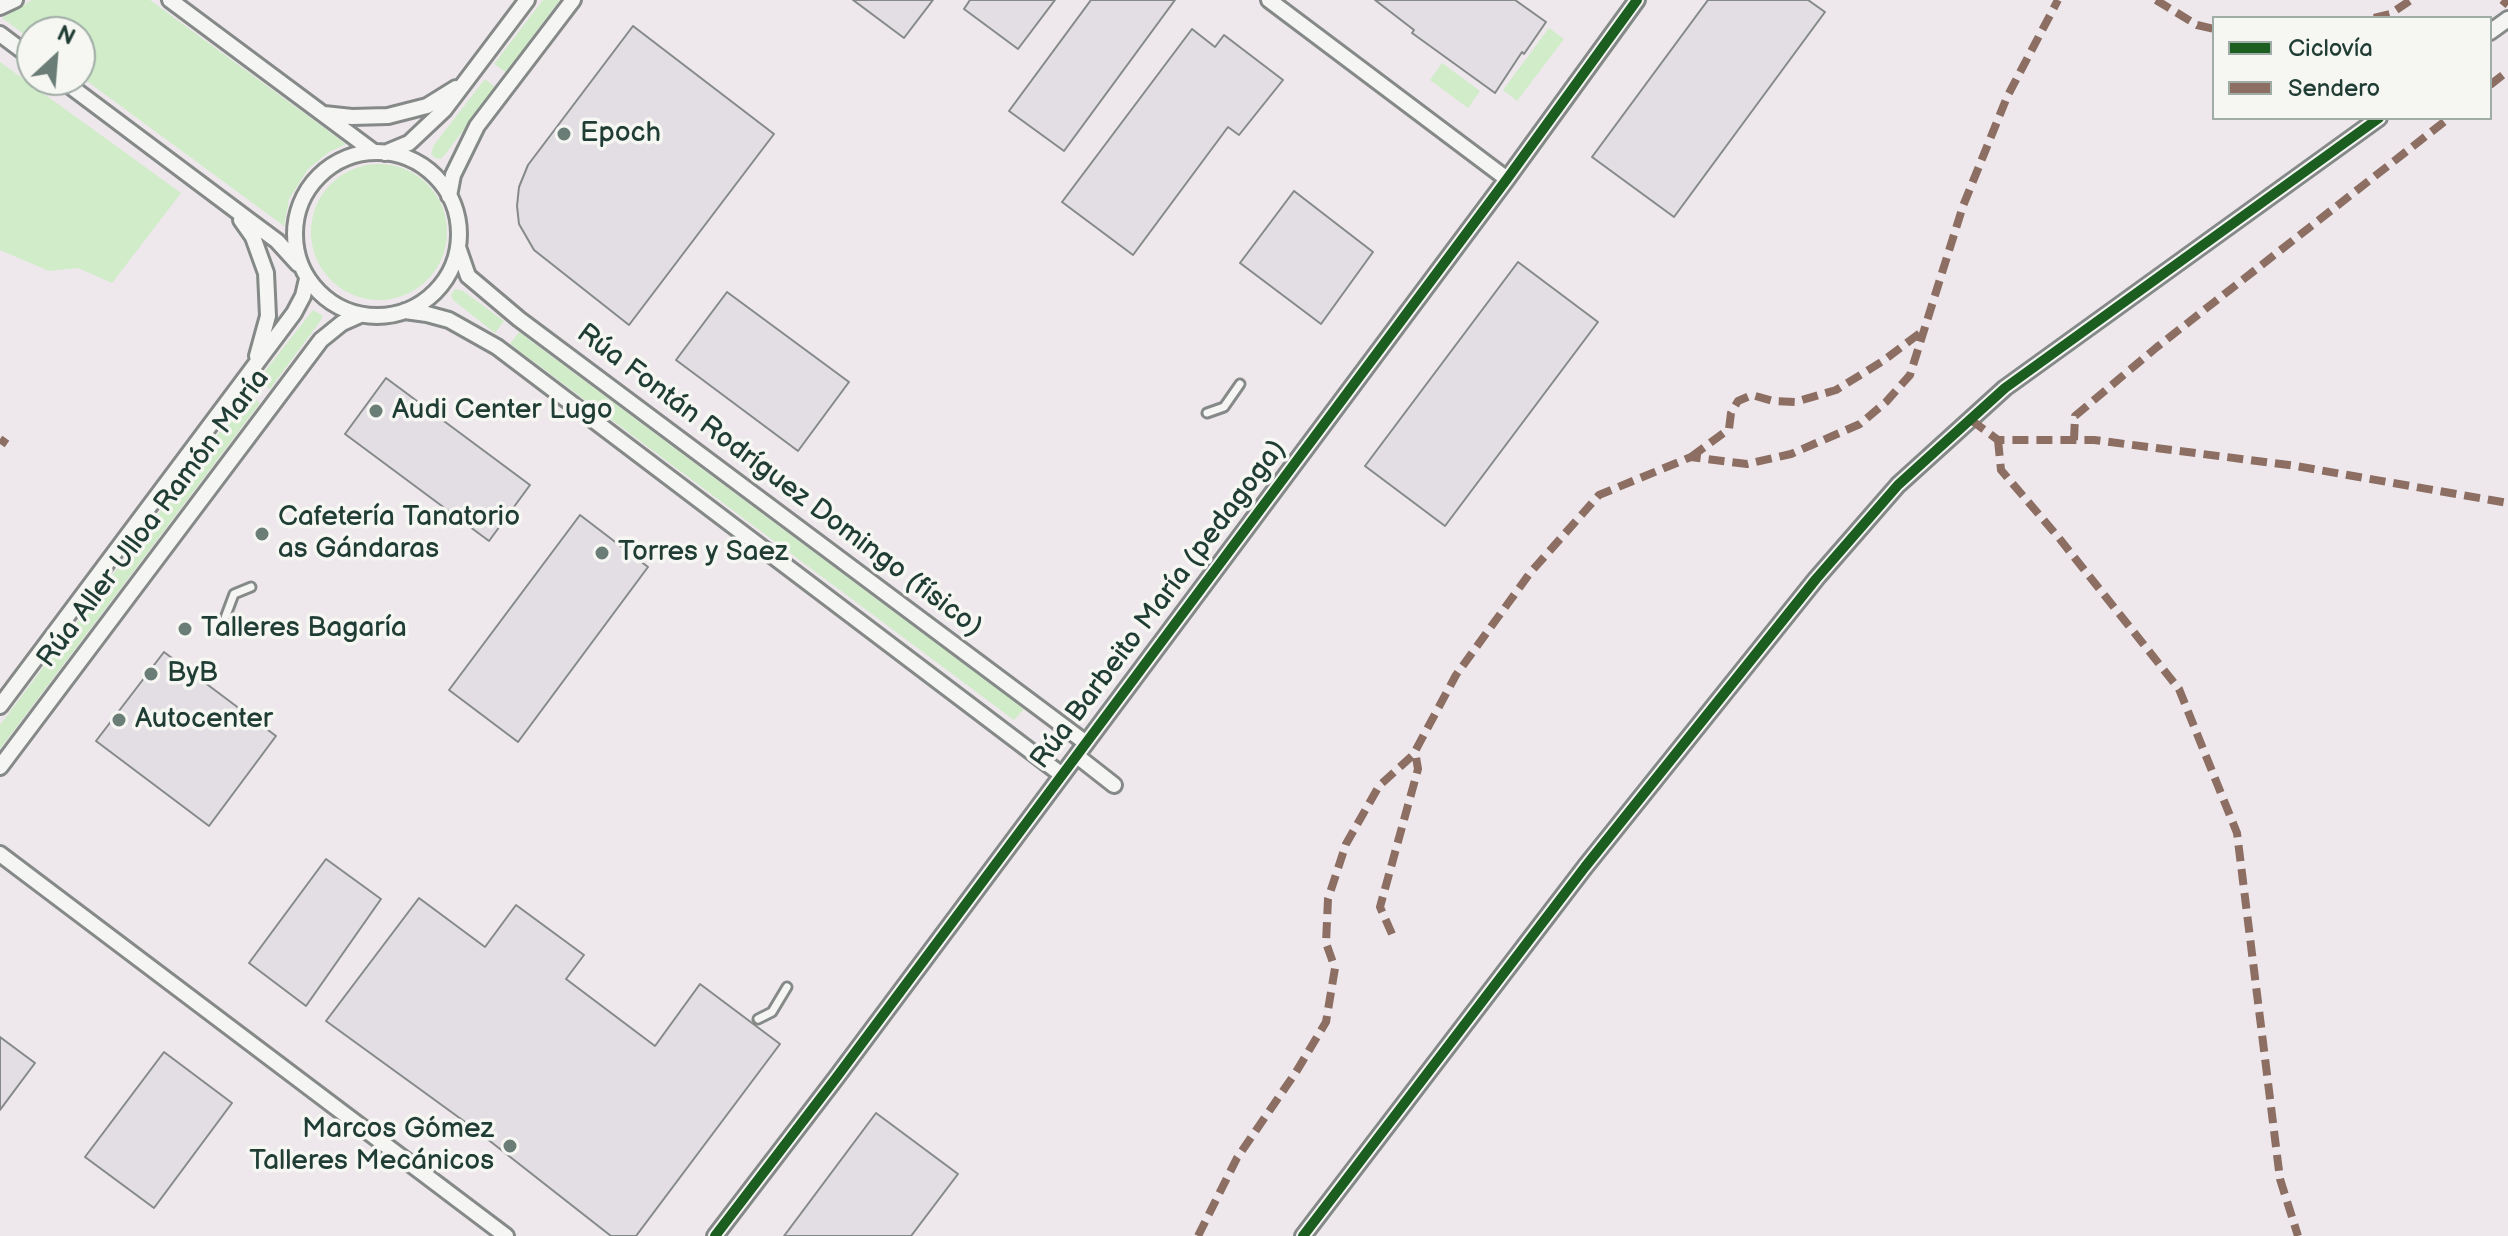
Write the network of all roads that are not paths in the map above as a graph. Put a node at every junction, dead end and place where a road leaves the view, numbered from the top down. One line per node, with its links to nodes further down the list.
1 (15, 0): 7 (street)
2 (170, 0): 10 (street)
3 (527, 0): 8 (street)
4 (573, 0): 14 (street)
5 (1269, 0): 13 (street)
6 (1637, 0): 13 (street, Rúa Barbeito María (pedagoga))
7 (0, 7)
8 (464, 84): 10 (street); 12 (street)
9 (84, 96): 15 (street)
10 (324, 114): 12 (street)
11 (2376, 120): 36 (street)
12 (379, 152): 14 (street); 17 (street)
13 (1507, 179): 26 (street, Rúa Barbeito María (pedagoga))
14 (449, 196): 16 (street)
15 (232, 206): 17 (street); 20 (street)
16 (458, 247): 18 (street, Rúa Aller Ulloa Ramón María); 26 (street, Rúa Fontán Rodríguez Domingo (físico))
17 (304, 273): 19 (street); 20 (street, Rúa Aller Ulloa Ramón María)
18 (405, 311): 19 (street, Rúa Aller Ulloa Ramón María); 29 (street)
19 (360, 315): 28 (street, Rúa Aller Ulloa Ramón María)
20 (254, 365): 25 (street, Rúa Aller Ulloa Ramón María)
21 (1240, 384): 22 (lane)
22 (1207, 413)
23 (251, 587): 24 (lane)
24 (225, 618)
25 (0, 706)
26 (1086, 743): 27 (street, Rúa Barbeito María (pedagoga))
27 (1077, 756): 29 (street, Rúa Barbeito María (pedagoga)); 30 (street)
28 (0, 767)
29 (1062, 775): 35 (street, Rúa Barbeito María (pedagoga))
30 (1114, 785)
31 (0, 854): 34 (street)
32 (787, 987): 33 (lane)
33 (758, 1019)
34 (506, 1236)
35 (715, 1236)
36 (1303, 1236)

